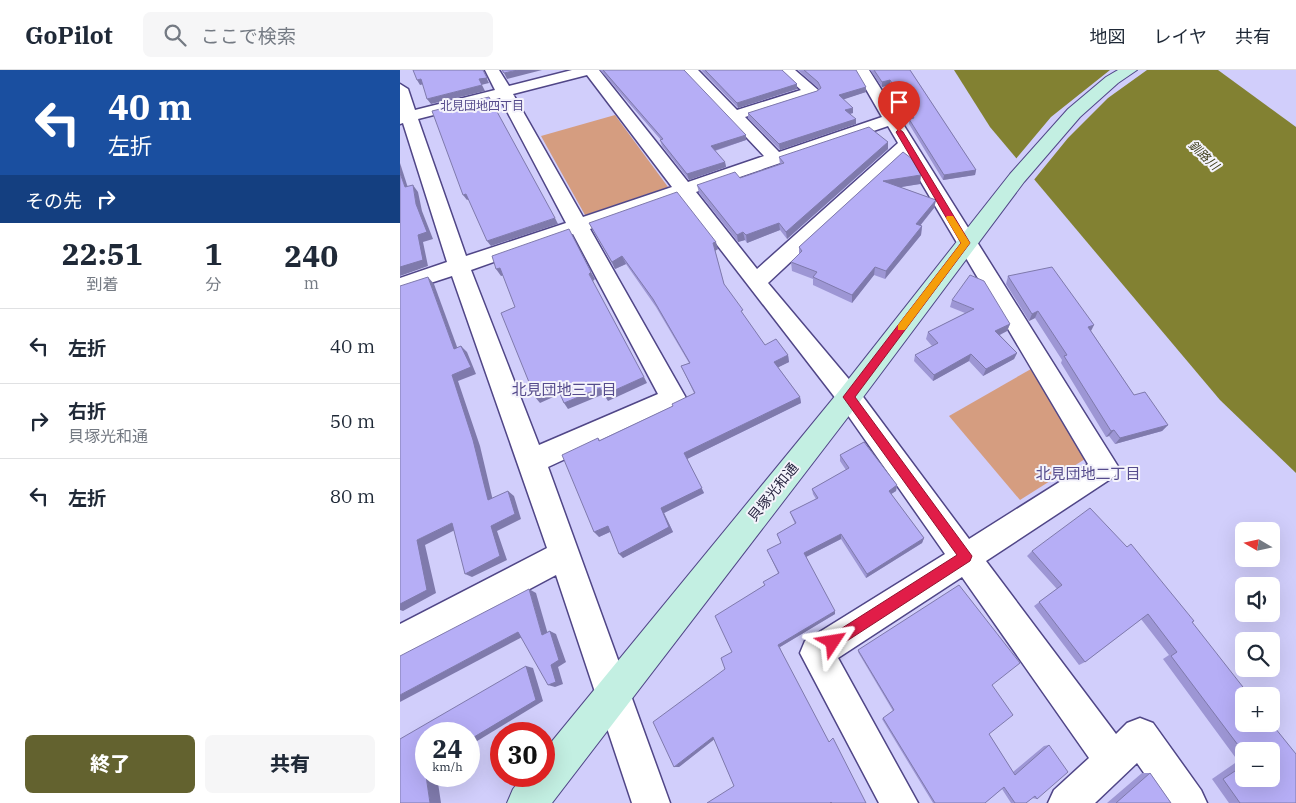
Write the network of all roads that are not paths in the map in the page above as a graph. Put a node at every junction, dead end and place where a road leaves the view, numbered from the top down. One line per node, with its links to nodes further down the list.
1 (492, 70): 8 (street)
2 (590, 70): 8 (street); 14 (street)
3 (690, 70): 9 (street)
4 (786, 70): 9 (street)
5 (862, 70): 11 (street)
6 (1129, 70): 16 (street, 貝塚光和通)
7 (400, 88): 10 (street)
8 (503, 91): 10 (street); 15 (street)
9 (736, 115): 13 (street)
10 (405, 117): 17 (street)
11 (892, 118): 12 (street); 13 (street)
12 (906, 145): 16 (street); 18 (street)
13 (775, 158): 14 (street)
14 (684, 188): 15 (street); 18 (street)
15 (579, 225): 17 (street); 21 (street)
16 (966, 243): 20 (street, 貝塚光和通); 23 (street)
17 (459, 266): 19 (street); 21 (street)
18 (756, 282): 20 (street)
19 (400, 286)
20 (849, 397): 23 (street); 25 (street, 貝塚光和通)
21 (532, 461): 22 (street)
22 (564, 555): 24 (street); 25 (street)
23 (966, 556): 26 (street); 29 (street)
24 (400, 642)
25 (613, 693): 27 (street, 貝塚光和通); 28 (street)
26 (1114, 762): 30 (street); 31 (street)
27 (527, 803)
28 (651, 803)
29 (899, 803)
30 (1067, 803)
31 (1188, 803)

